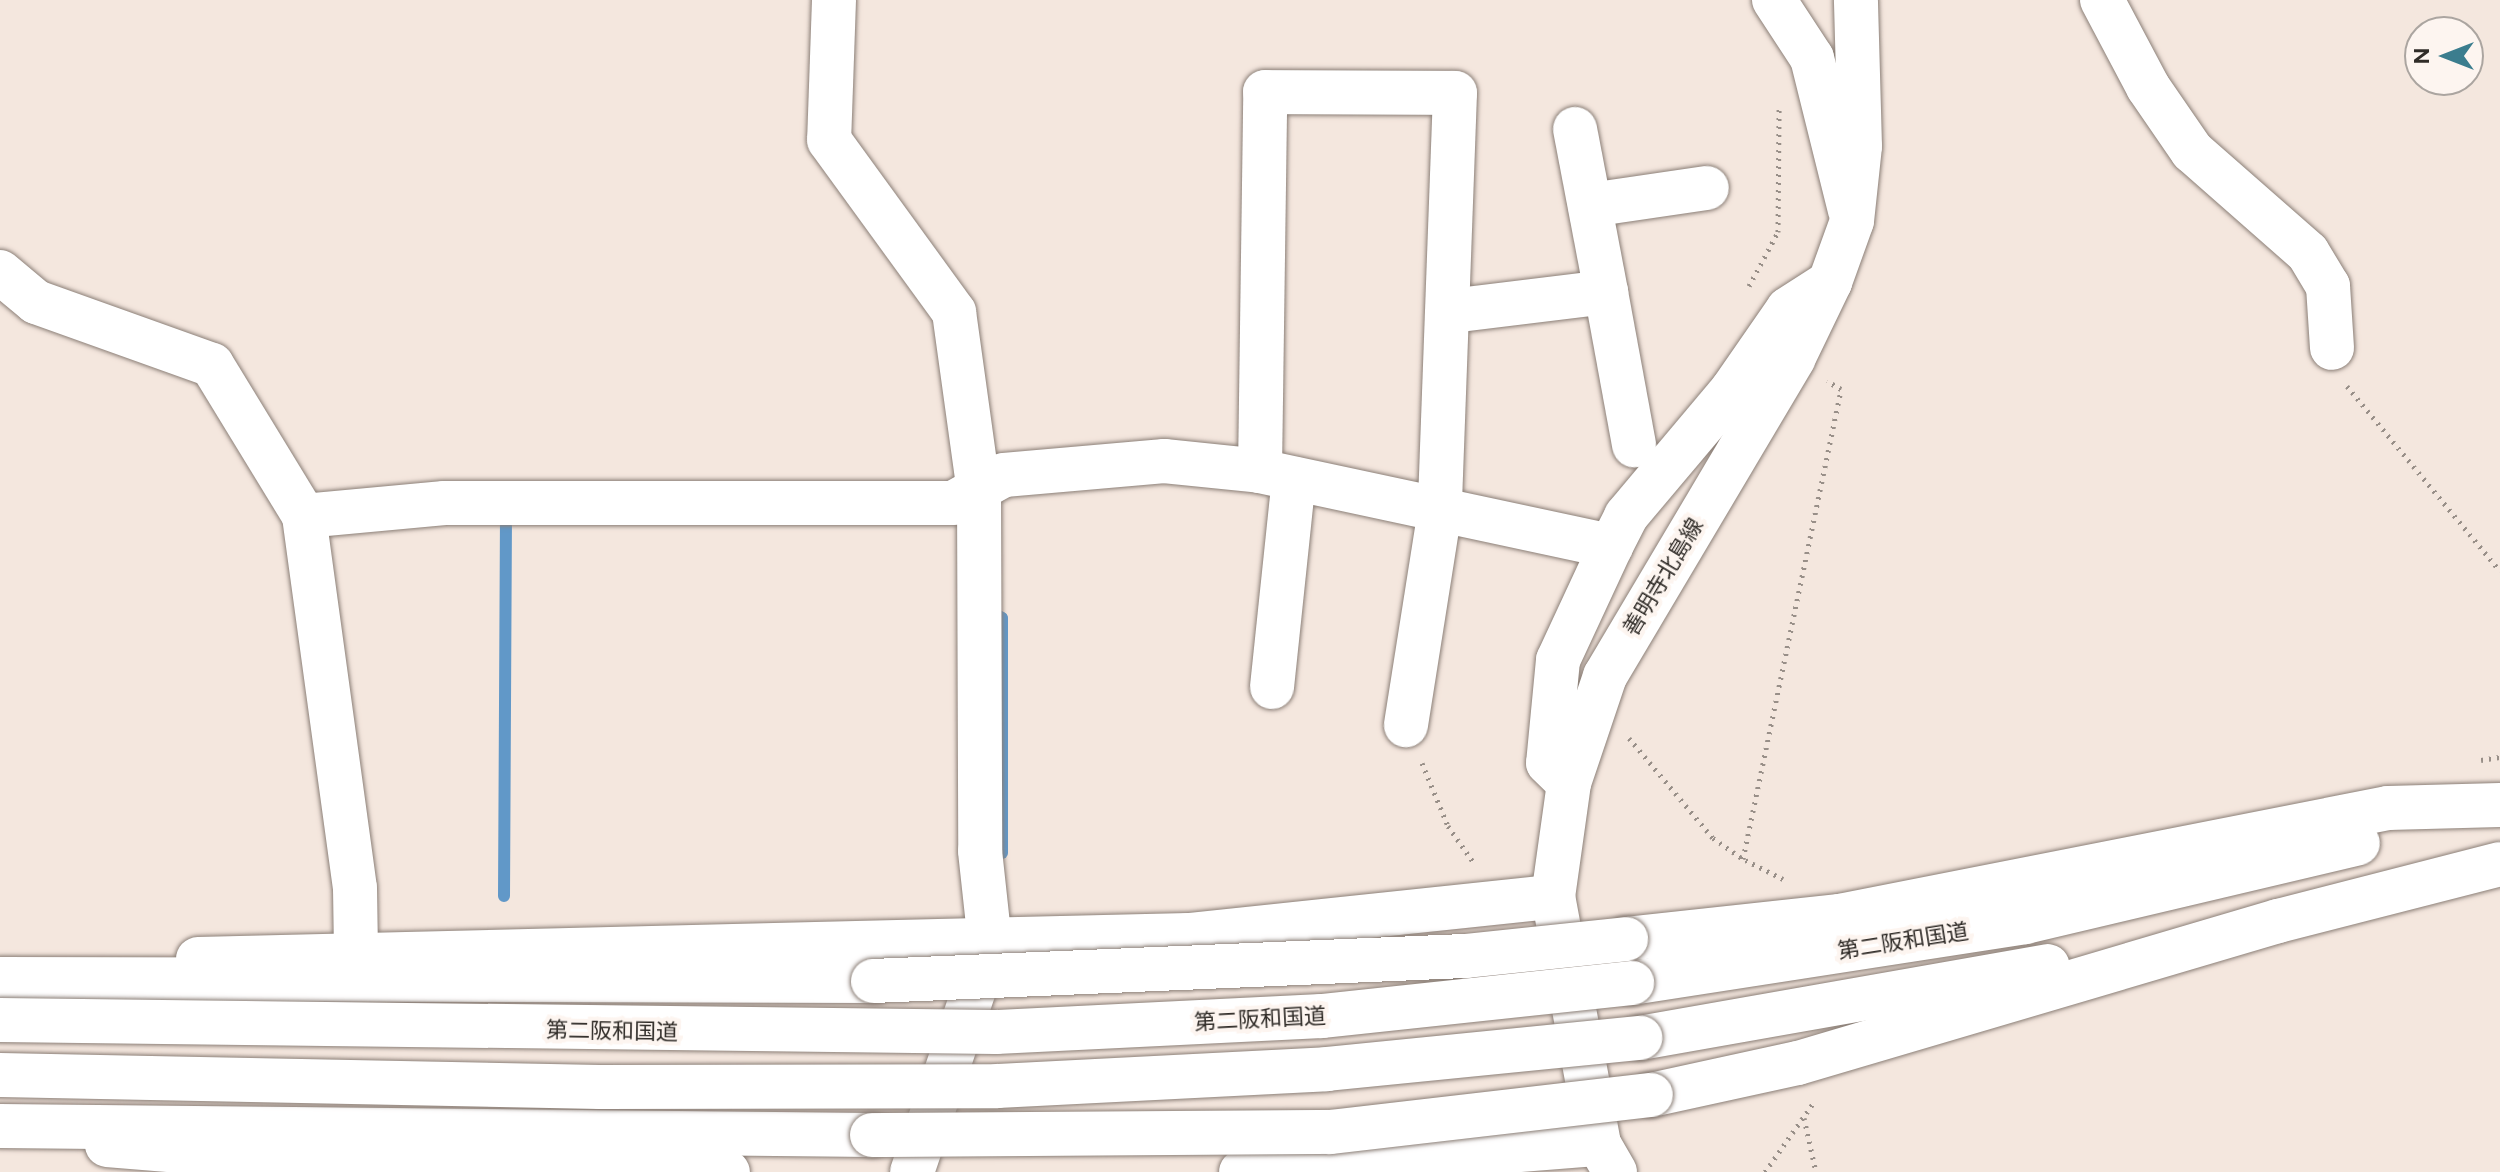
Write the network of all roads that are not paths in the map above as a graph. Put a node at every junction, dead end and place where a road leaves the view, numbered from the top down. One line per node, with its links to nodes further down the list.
1 (834, 0): 16 (main road)
2 (1774, 0): 8 (main road)
3 (1856, 0): 8 (main road, 善明寺北島線)
4 (2102, 0): 13 (main road)
5 (1575, 129): 7 (main road)
6 (1707, 188): 7 (main road)
7 (1590, 205): 11 (main road)
8 (1852, 221): 10 (main road, 善明寺北島線)
9 (0, 272): 18 (main road)
10 (1830, 282): 19 (main road); 22 (main road, 善明寺北島線)
11 (1606, 292): 12 (main road); 14 (main road)
12 (1451, 311): 15 (main road); 17 (main road)
13 (2332, 348)
14 (1634, 445)
15 (1277, 475): 16 (main road); 17 (main road); 20 (main road)
16 (966, 499): 18 (main road); 27 (main road)
17 (1440, 510): 19 (main road); 21 (main road)
18 (304, 516): 28 (main road)
19 (1611, 546): 22 (main road)
20 (1272, 687)
21 (1406, 725)
22 (1569, 783): 25 (main road, 善明寺北島線)
23 (2500, 807): 26 (main road, 第二阪和国道)
24 (2500, 864): 31 (main road)
25 (1553, 897): 27 (main road); 35 (main road, 善明寺北島線)
26 (1841, 933): 29 (main road, bridge); 30 (main road, 第二阪和国道, bridge)
27 (990, 943): 28 (main road); 38 (main road)
28 (356, 954): 29 (main road)
29 (0, 977)
30 (0, 1020)
31 (1856, 1026): 32 (main road, bridge); 33 (main road, bridge)
32 (0, 1075)
33 (0, 1126)
34 (0, 1136): 36 (main road)
35 (1607, 1158): 39 (main road)
36 (351, 1168): 37 (main road)
37 (728, 1172)
38 (912, 1172)
39 (1241, 1172)

